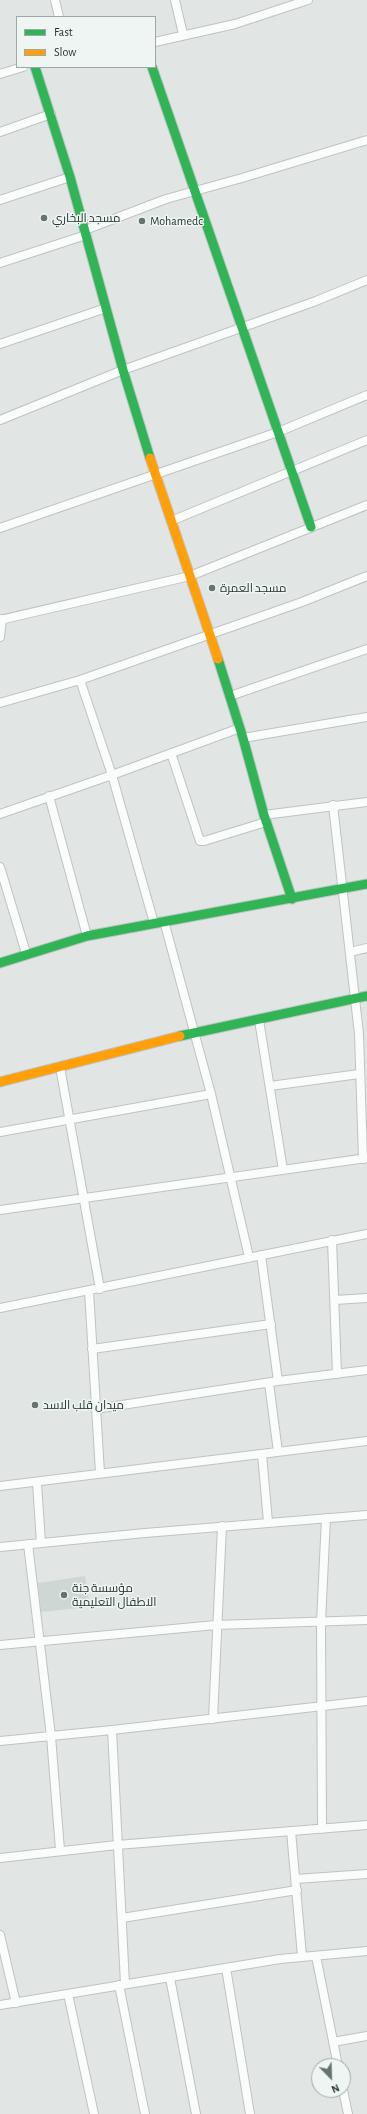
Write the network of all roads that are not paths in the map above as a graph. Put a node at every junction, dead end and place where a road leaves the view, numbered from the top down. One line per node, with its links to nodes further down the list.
1 (56, 0): 4 (street)
2 (175, 0): 5 (street)
3 (308, 0): 5 (street)
4 (59, 16)
5 (183, 34): 6 (street)
6 (156, 42)
7 (20, 68): 10 (street)
8 (35, 68): 11 (street)
9 (152, 68): 15 (street)
10 (0, 74)
11 (51, 114): 12 (street); 14 (street)
12 (0, 132)
13 (367, 140): 15 (street)
14 (70, 177): 16 (street); 17 (street)
15 (196, 191): 17 (street); 21 (street)
16 (0, 200)
17 (85, 232): 18 (street); 20 (street)
18 (0, 263)
19 (367, 280): 21 (street)
20 (106, 308): 22 (street); 23 (street)
21 (243, 327): 23 (street); 26 (street)
22 (0, 344)
23 (123, 370): 25 (street); 29 (street)
24 (367, 395): 26 (street)
25 (0, 420)
26 (278, 432): 28 (street); 29 (street)
27 (367, 440): 28 (street)
28 (291, 472): 31 (street); 33 (street)
29 (155, 475): 31 (street); 32 (street)
30 (367, 505): 33 (street)
31 (171, 521): 34 (street)
32 (0, 528)
33 (310, 528): 34 (street)
34 (190, 576): 36 (street); 37 (street)
35 (367, 576): 37 (street)
36 (1, 620): 38 (street)
37 (210, 634): 40 (street); 41 (street)
38 (0, 637)
39 (367, 649): 41 (street)
40 (80, 680): 42 (street); 47 (street)
41 (230, 696): 44 (street)
42 (0, 703)
43 (367, 717): 45 (street)
44 (240, 728): 45 (street); 46 (street)
45 (243, 738): 52 (street)
46 (171, 753): 47 (street); 52 (street)
47 (112, 775): 48 (street); 57 (street)
48 (49, 796): 51 (street); 58 (street)
49 (367, 802): 50 (street)
50 (333, 805): 52 (street); 55 (street)
51 (0, 814)
52 (265, 818): 56 (street)
53 (0, 867): 61 (street)
54 (367, 884): 55 (street)
55 (343, 889): 56 (street); 60 (street)
56 (292, 899): 57 (street)
57 (159, 922): 58 (street); 66 (street)
58 (87, 936): 61 (street)
59 (367, 948): 60 (street)
60 (350, 952): 64 (street)
61 (26, 953): 62 (street)
62 (0, 963)
63 (367, 996): 64 (street)
64 (355, 998): 65 (street); 67 (street)
65 (259, 1020): 66 (street); 71 (street)
66 (195, 1032): 68 (street); 72 (street)
67 (363, 1058): 69 (street)
68 (60, 1067): 70 (street); 74 (street)
69 (359, 1074): 71 (street); 73 (street)
70 (0, 1082)
71 (270, 1086): 77 (street)
72 (211, 1094): 74 (street); 78 (street)
73 (364, 1102): 76 (street)
74 (69, 1119): 75 (street); 79 (street)
75 (0, 1132)
76 (365, 1158): 77 (street)
77 (283, 1170): 78 (street)
78 (230, 1179): 79 (street); 84 (street)
79 (82, 1198): 80 (street); 85 (street)
80 (0, 1210)
81 (367, 1234): 82 (street)
82 (332, 1240): 83 (street); 88 (street)
83 (261, 1255): 84 (street); 90 (street)
84 (249, 1258): 85 (street)
85 (100, 1289): 86 (street)
86 (89, 1291): 89 (street); 91 (street)
87 (367, 1298): 88 (street)
88 (335, 1300): 93 (street)
89 (0, 1308)
90 (271, 1324): 91 (street); 94 (street)
91 (92, 1349): 96 (street)
92 (367, 1370): 93 (street)
93 (337, 1374): 94 (street)
94 (278, 1381): 95 (street)
95 (269, 1383): 96 (street); 98 (street)
96 (96, 1409): 100 (street)
97 (367, 1441): 98 (street)
98 (278, 1452): 99 (street)
99 (262, 1454): 100 (street); 105 (street)
100 (100, 1473): 101 (street)
101 (37, 1483): 102 (street); 107 (street)
102 (0, 1486)
103 (367, 1515): 104 (street)
104 (326, 1518): 105 (street); 111 (street)
105 (268, 1522): 106 (street)
106 (222, 1526): 107 (street); 112 (street)
107 (41, 1543): 108 (street)
108 (28, 1544): 109 (street); 113 (street)
109 (0, 1547)
110 (367, 1620): 111 (street)
111 (321, 1622): 112 (street); 116 (street)
112 (216, 1626): 113 (street); 117 (street)
113 (39, 1642): 114 (street); 119 (street)
114 (0, 1645)
115 (367, 1701): 116 (street)
116 (320, 1707): 117 (street); 122 (street)
117 (213, 1719): 118 (street)
118 (112, 1730): 119 (street); 124 (street)
119 (51, 1736): 120 (street); 125 (street)
120 (0, 1741)
121 (367, 1825): 122 (street)
122 (322, 1830): 123 (street)
123 (290, 1831): 124 (street); 128 (street)
124 (117, 1845): 125 (street); 130 (street)
125 (60, 1850): 126 (street)
126 (0, 1858)
127 (367, 1874): 128 (street)
128 (296, 1879): 129 (street)
129 (297, 1890): 130 (street); 133 (street)
130 (122, 1918): 137 (street)
131 (0, 1935): 139 (street)
132 (367, 1951): 134 (street)
133 (302, 1956): 134 (street); 135 (street)
134 (316, 1956): 142 (street)
135 (226, 1968): 136 (street); 148 (street)
136 (170, 1978): 137 (street); 147 (street)
137 (122, 1985): 138 (street); 146 (street)
138 (68, 1994): 139 (street); 145 (street)
139 (16, 2003): 140 (street)
140 (0, 2005)
141 (367, 2036): 142 (street)
142 (333, 2042): 143 (street)
143 (336, 2058)
144 (345, 2098): 149 (street)
145 (94, 2114)
146 (145, 2114)
147 (196, 2114)
148 (250, 2114)
149 (348, 2114)

